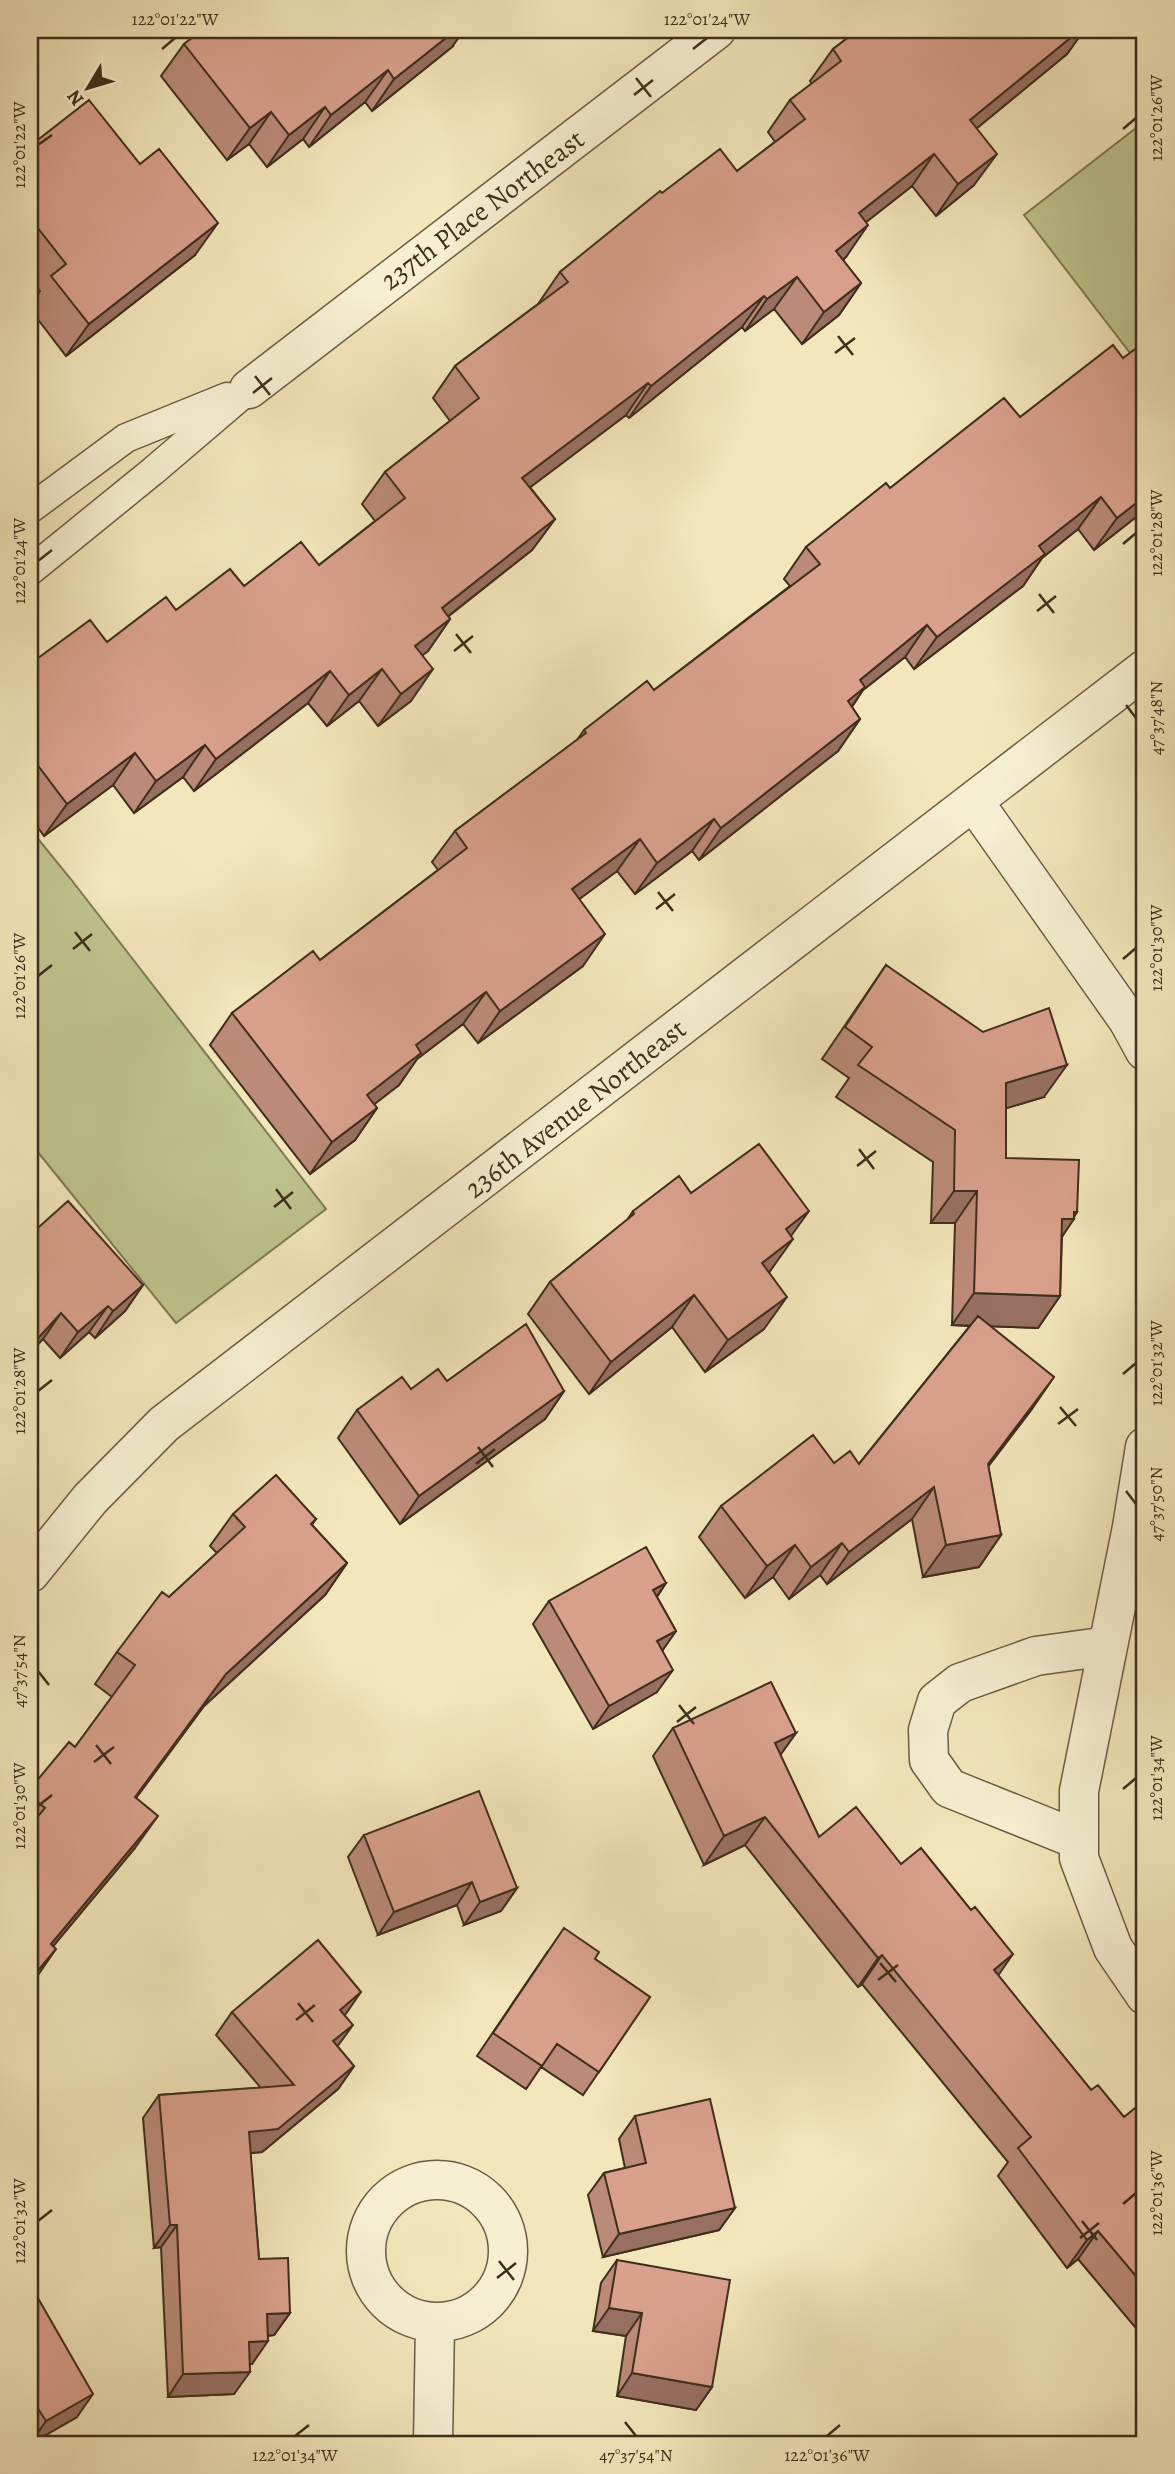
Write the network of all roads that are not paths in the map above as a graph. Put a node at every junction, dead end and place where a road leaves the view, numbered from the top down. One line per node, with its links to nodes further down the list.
1 (716, 30): 2 (street, 237th Place Northeast)
2 (249, 388): 3 (lane); 4 (lane)
3 (30, 509)
4 (30, 571)
5 (1145, 669): 6 (street, 236th Avenue Northeast)
6 (974, 802): 7 (street); 10 (street, 236th Avenue Northeast)
7 (1145, 1051)
8 (1145, 1447): 9 (street)
9 (1139, 1528): 11 (street)
10 (30, 1573)
11 (1108, 1646): 12 (street); 12 (street)
12 (1079, 1849): 13 (street)
13 (1145, 1995)
14 (435, 2322): 15 (street)
15 (433, 2444)

